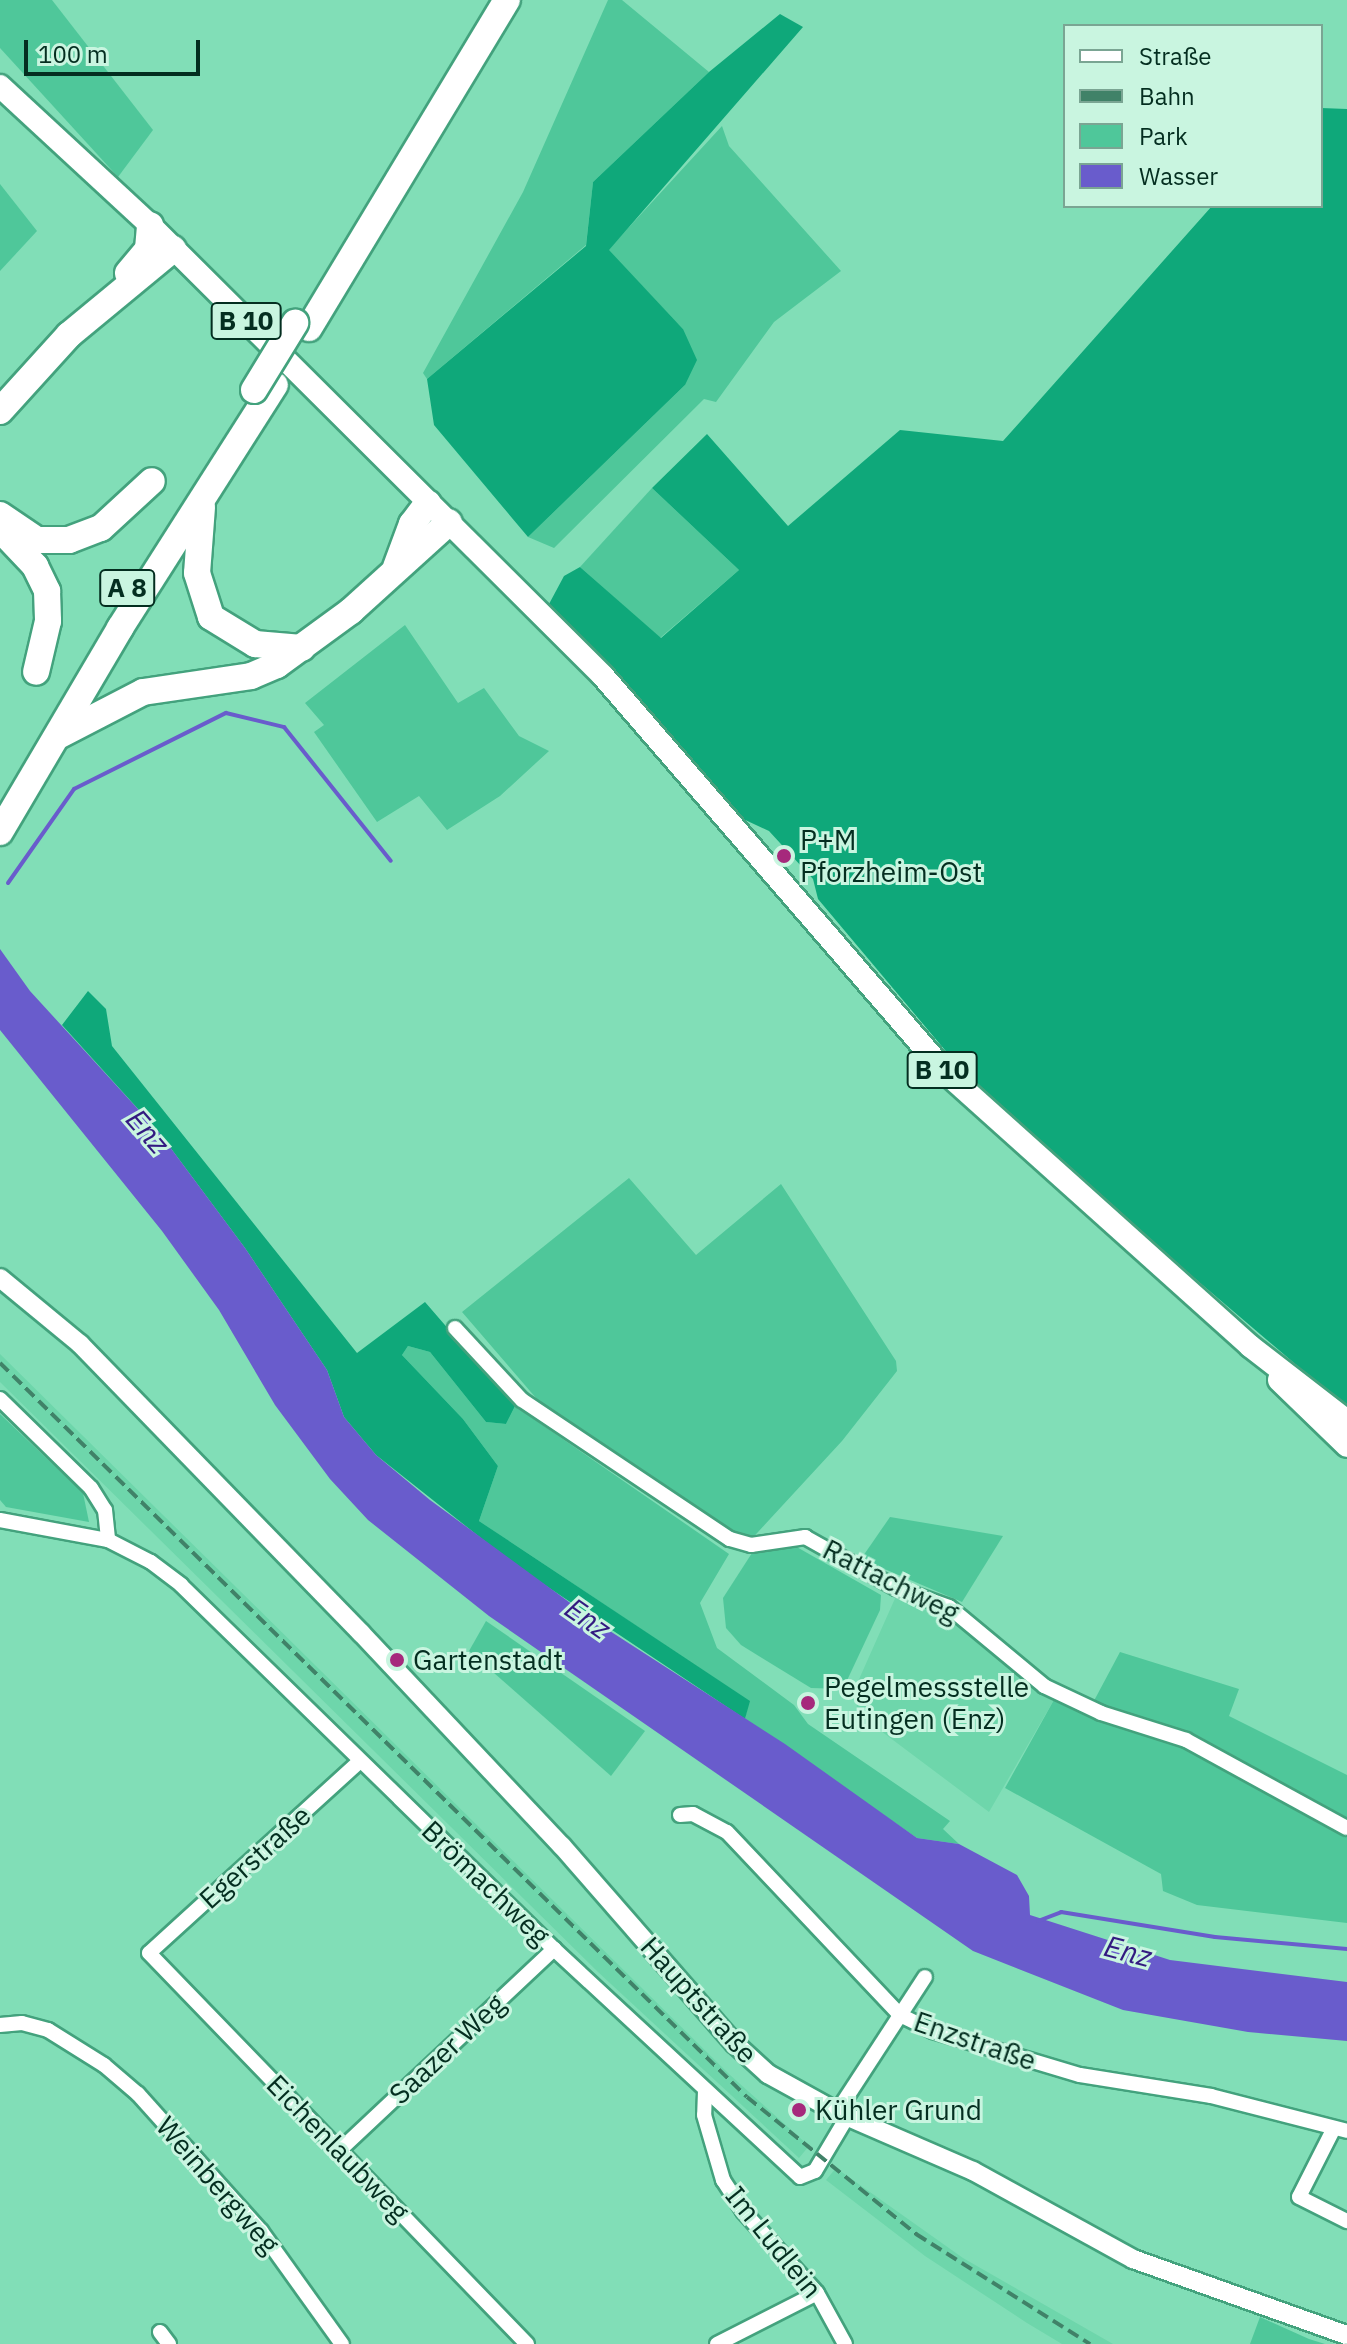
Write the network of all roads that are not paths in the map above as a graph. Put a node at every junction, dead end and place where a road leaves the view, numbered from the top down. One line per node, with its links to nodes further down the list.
1 (492, 0): 6 (highway, A 8)
2 (507, 0): 6 (highway, A 8)
3 (0, 86): 4 (main road, B 10)
4 (150, 225): 5 (main road, B 10); 8 (highway)
5 (173, 249): 9 (highway); 11 (main road, B 10)
6 (302, 326): 7 (highway, A 8, bridge)
7 (265, 388): 12 (highway, A 8); 20 (highway, A 8)
8 (0, 393)
9 (0, 411)
10 (152, 481): 13 (highway)
11 (422, 497): 14 (main road, B 10); 16 (highway)
12 (203, 498): 17 (highway); 19 (highway, A 8)
13 (0, 515)
14 (449, 522): 16 (highway); 24 (main road, B 10)
15 (0, 529): 18 (highway)
16 (393, 575): 17 (highway)
17 (302, 648): 19 (highway)
18 (36, 672)
19 (60, 735): 20 (highway, A 8)
20 (9, 797): 21 (highway, A 8)
21 (0, 832)
22 (0, 1278): 39 (street, Hauptstraße)
23 (455, 1328): 32 (street, Rattachweg)
24 (1250, 1346): 26 (main road, B 10); 27 (main road, B 10)
25 (0, 1399): 29 (street)
26 (1347, 1421)
27 (1347, 1446)
28 (0, 1520): 29 (street)
29 (108, 1540): 30 (street, Brömachweg)
30 (360, 1761): 33 (street, Brömachweg); 34 (street, Egerstraße)
31 (680, 1815): 36 (street, Enzstraße)
32 (1347, 1828)
33 (554, 1949): 38 (street, Brömachweg); 41 (street, Saazer Weg)
34 (149, 1953): 41 (street, Eichenlaubweg)
35 (925, 1977): 36 (street)
36 (900, 2015): 39 (street); 40 (street, Enzstraße)
37 (0, 2025): 45 (street, Weinbergweg)
38 (705, 2091): 39 (street, Brömachweg); 43 (street, Im Ludlein)
39 (842, 2114): 44 (street, Hauptstraße)
40 (1340, 2130): 42 (street)
41 (340, 2150): 46 (street, Eichenlaubweg)
42 (1347, 2221)
43 (817, 2293): 47 (street); 48 (street, Im Ludlein)
44 (1347, 2335)
45 (342, 2344)
46 (527, 2344)
47 (719, 2344)
48 (845, 2344)

